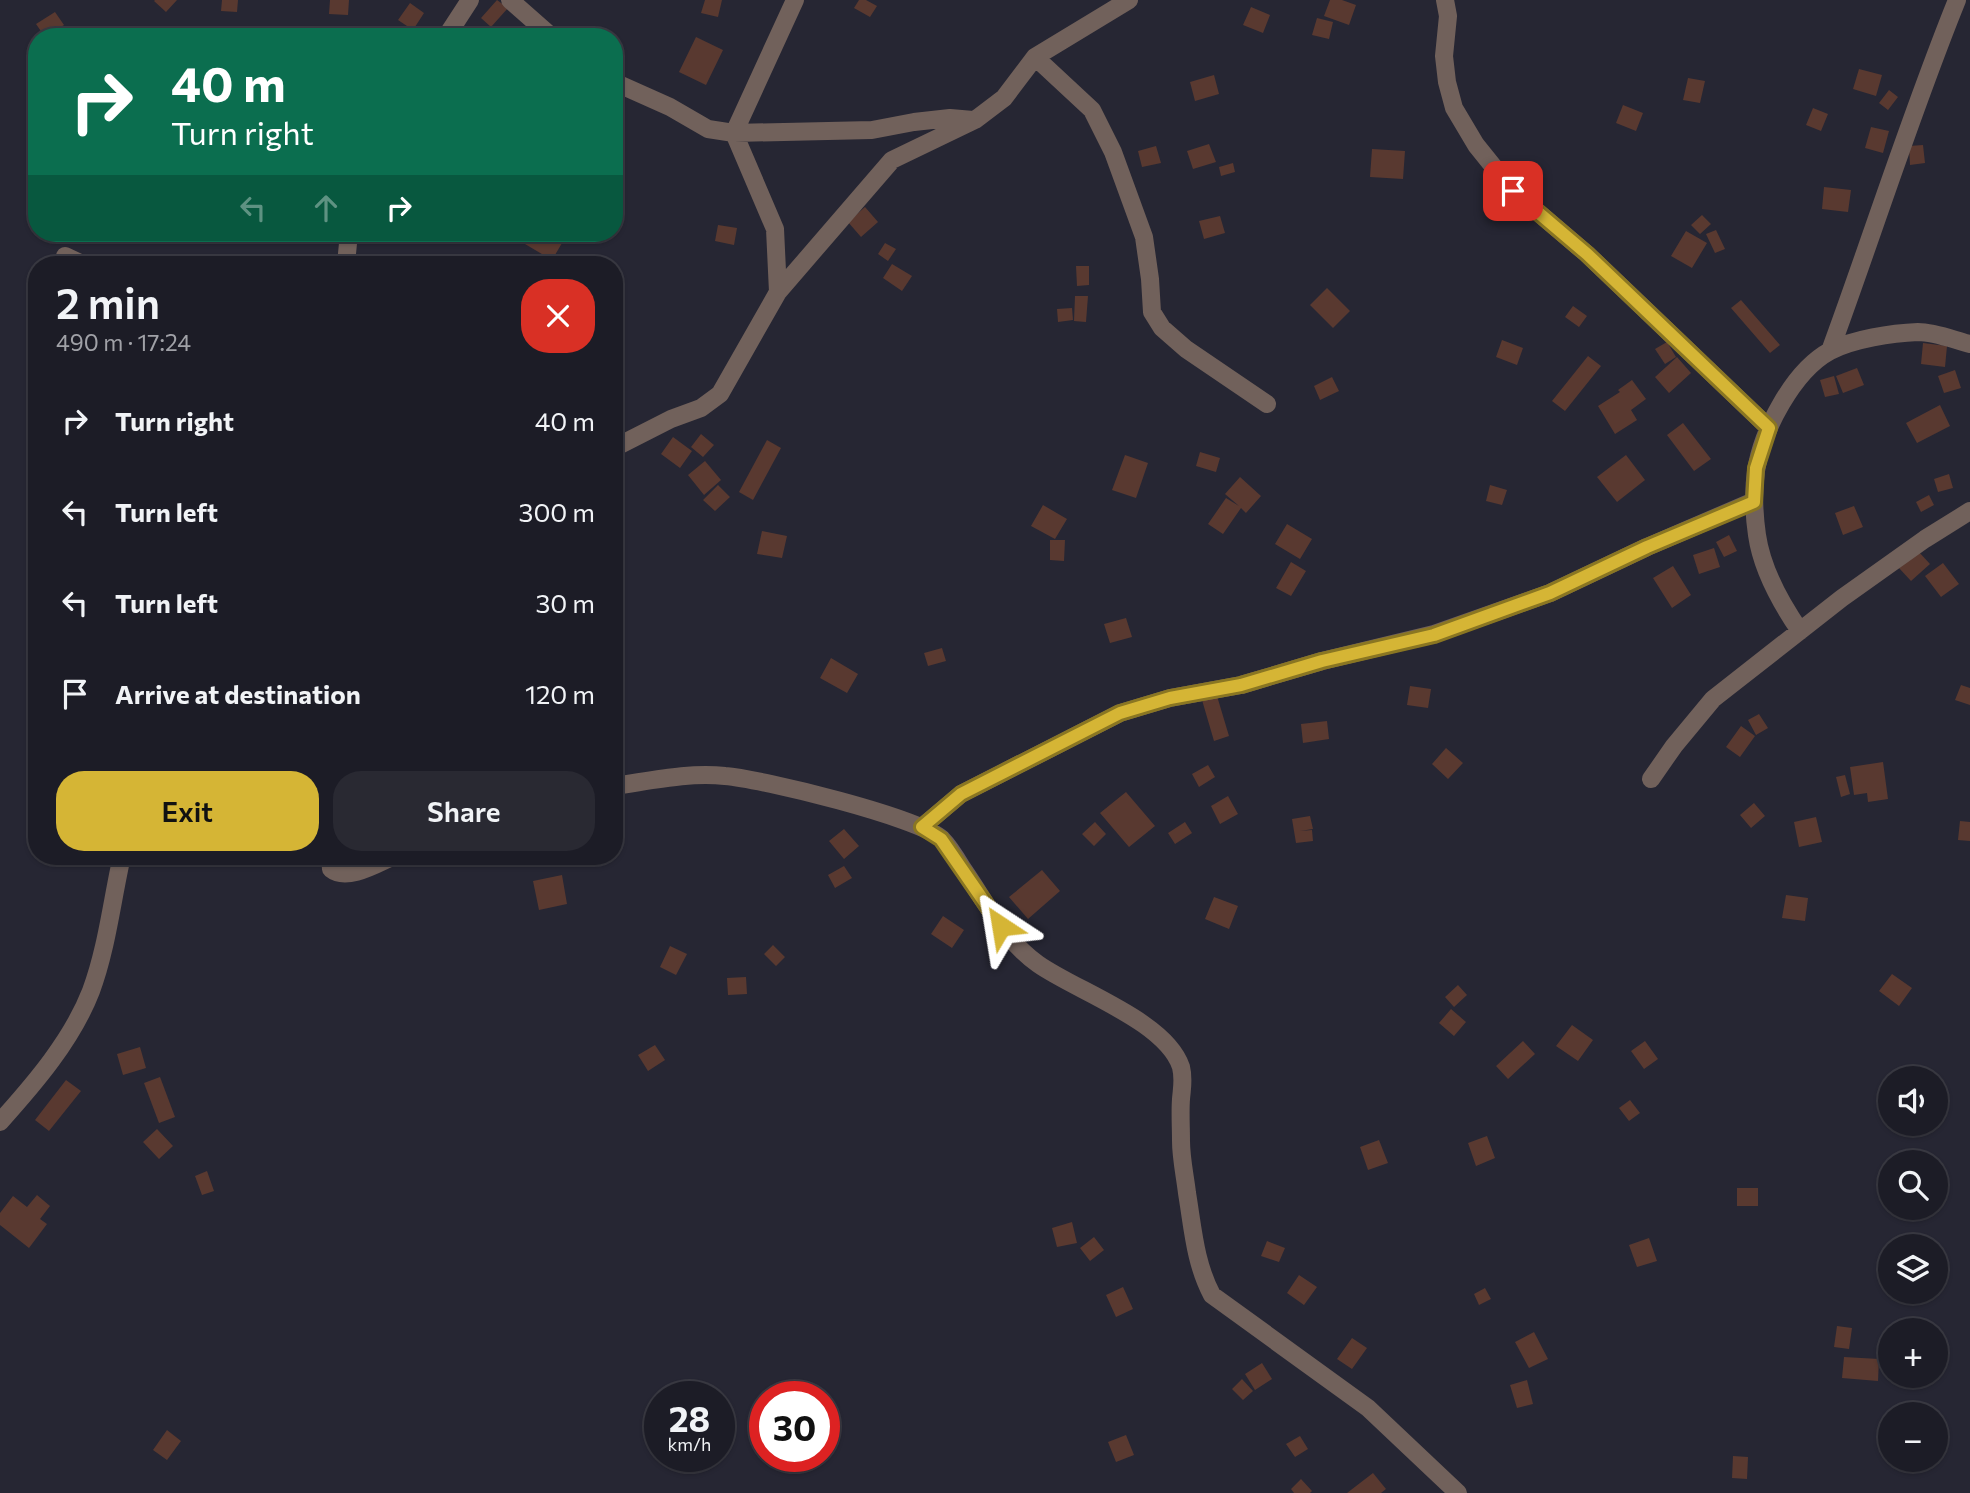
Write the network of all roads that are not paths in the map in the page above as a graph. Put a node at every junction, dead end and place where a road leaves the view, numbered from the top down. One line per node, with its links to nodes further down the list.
1 (470, 0): 7 (street)
2 (510, 0): 8 (street)
3 (795, 0): 12 (street)
4 (1129, 0): 9 (street)
5 (1445, 0): 17 (street)
6 (1957, 0): 15 (street)
7 (452, 28)
8 (542, 28)
9 (1035, 57): 11 (street); 16 (street)
10 (623, 86): 12 (street)
11 (975, 121): 12 (street); 13 (street)
12 (734, 133): 13 (street)
13 (778, 292): 18 (street)
14 (1970, 344): 15 (street)
15 (1830, 351): 17 (street)
16 (1267, 404)
17 (1769, 428): 19 (street)
18 (623, 444)
19 (1754, 502): 21 (street); 24 (street)
20 (1970, 511): 21 (street)
21 (1800, 631): 22 (street)
22 (1651, 779)
23 (623, 785): 24 (street)
24 (922, 827): 29 (street)
25 (120, 865): 28 (street)
26 (331, 865): 27 (street)
27 (370, 865)
28 (0, 1122)
29 (1458, 1493)

